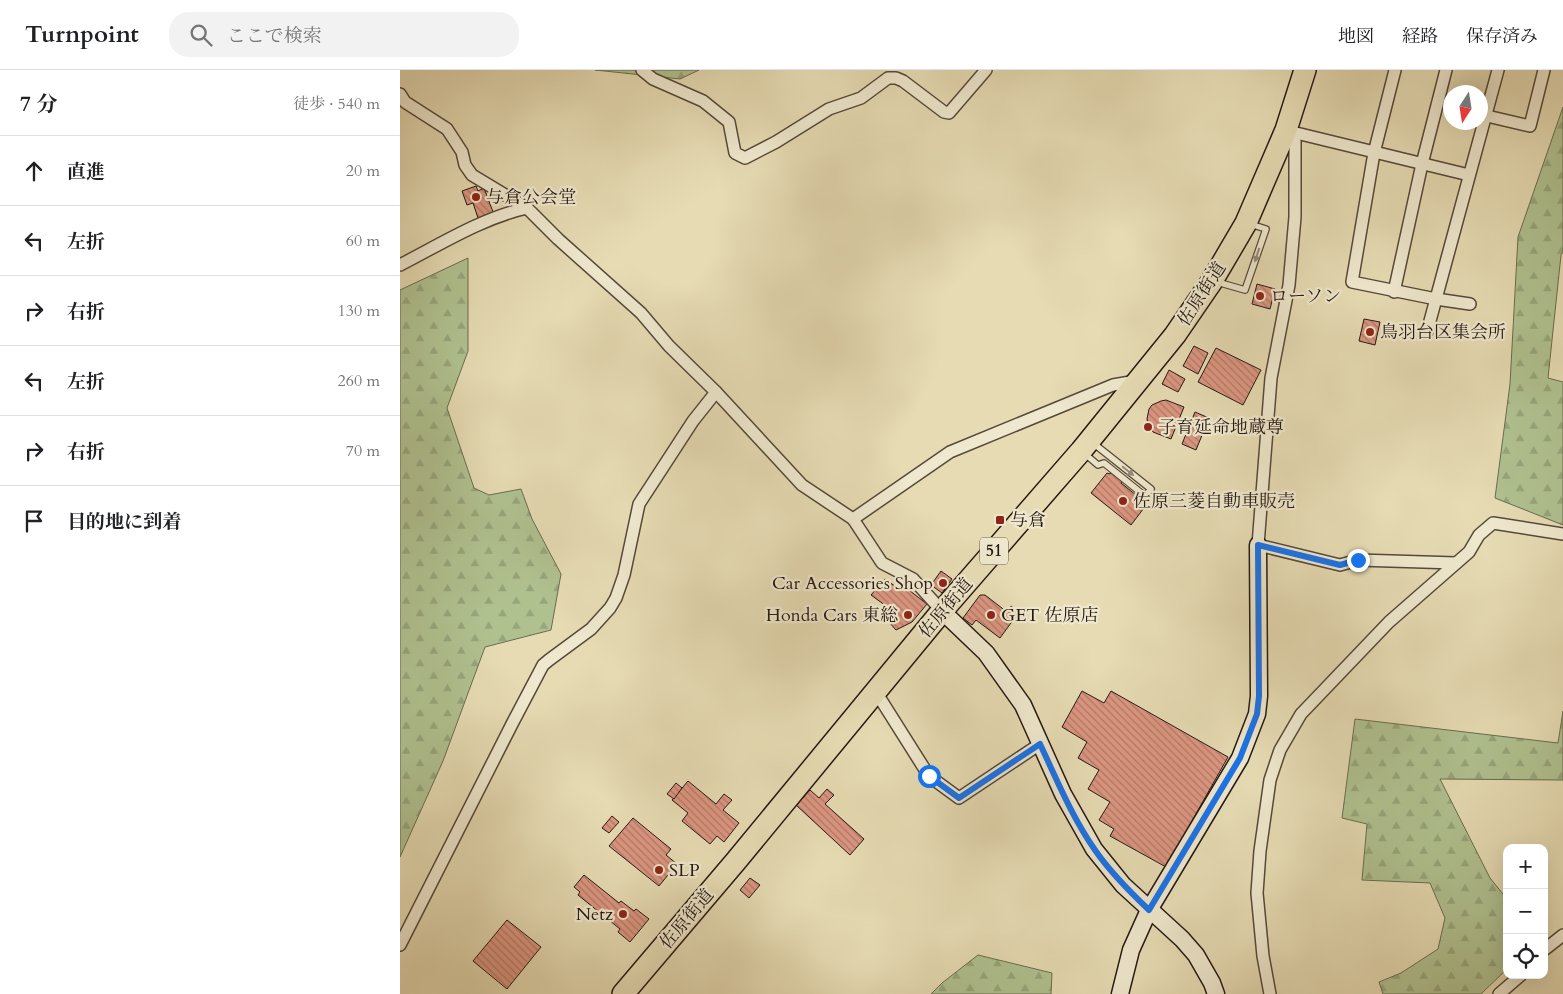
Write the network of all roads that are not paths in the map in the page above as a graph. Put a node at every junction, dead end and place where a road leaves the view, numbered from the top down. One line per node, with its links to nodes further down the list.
1 (642, 70): 2 (street)
2 (986, 70)
3 (1305, 70): 12 (highway, 佐原街道 / 51)
4 (1395, 70): 13 (street)
5 (1446, 70): 14 (street)
6 (1498, 70): 9 (street)
7 (1544, 70): 10 (street)
8 (402, 102): 16 (street)
9 (1488, 112)
10 (1488, 116)
11 (1483, 130): 15 (street)
12 (1290, 132): 13 (street); 17 (highway, 佐原街道 / 51); 29 (street)
13 (1374, 153): 14 (street); 20 (street)
14 (1422, 164): 15 (street); 20 (street)
15 (1469, 175): 21 (street)
16 (527, 208): 18 (street); 25 (street)
17 (1246, 223): 19 (highway, 佐原街道 / 51); 19 (lane, one-way to 19)
18 (400, 265)
19 (1212, 281): 24 (highway, 佐原街道 / 51)
20 (1394, 292): 21 (street)
21 (1436, 300): 22 (street); 23 (street)
22 (1470, 304)
23 (1427, 332)
24 (1136, 381): 26 (highway, 佐原街道 / 51); 27 (street)
25 (716, 392): 27 (street); 36 (street)
26 (1085, 446): 26 (lane, one-way to 26); 31 (highway, 佐原街道 / 51)
27 (853, 519): 31 (street)
28 (1563, 534): 30 (street)
29 (1258, 545): 30 (street); 34 (street)
30 (1456, 563): 42 (street)
31 (942, 611): 32 (highway, 佐原街道 / 51); 33 (street)
32 (876, 692): 33 (street); 39 (highway, 佐原街道 / 51)
33 (1040, 744): 34 (street)
34 (1149, 910): 40 (street); 41 (street)
35 (1563, 935): 37 (street)
36 (400, 945)
37 (1548, 947)
38 (1516, 979): 43 (street)
39 (624, 994)
40 (1120, 994)
41 (1216, 994)
42 (1270, 994)
43 (1499, 994)

